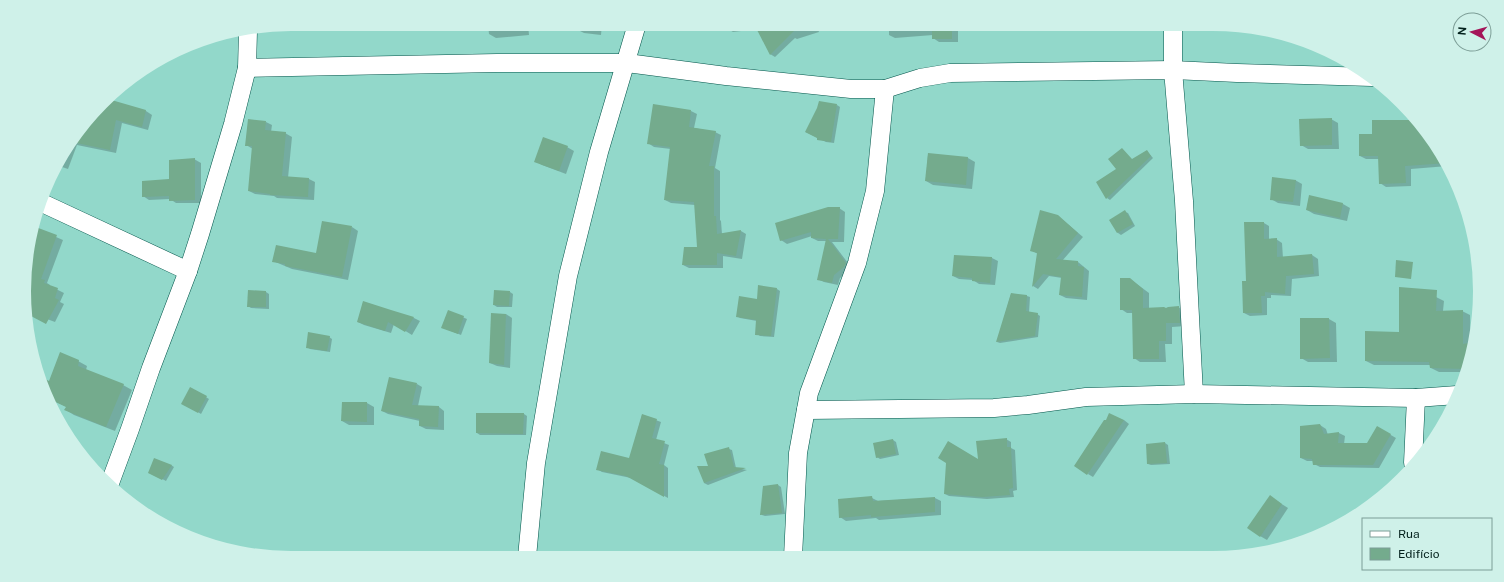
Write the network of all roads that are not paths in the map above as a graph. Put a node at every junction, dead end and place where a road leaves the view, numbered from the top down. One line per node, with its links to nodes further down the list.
1 (635, 31): 4 (street)
2 (1174, 31): 6 (street)
3 (248, 35): 5 (street)
4 (627, 63): 5 (street); 8 (street); 17 (street)
5 (247, 68): 10 (street)
6 (1172, 70): 7 (street); 8 (street); 11 (street)
7 (1359, 77)
8 (885, 89): 14 (street)
9 (46, 205): 10 (street)
10 (188, 271): 16 (street)
11 (1194, 394): 13 (street); 14 (street)
12 (1451, 395): 13 (street)
13 (1416, 398): 15 (street)
14 (806, 410): 18 (street)
15 (1413, 456)
16 (112, 479)
17 (528, 551)
18 (793, 551)

